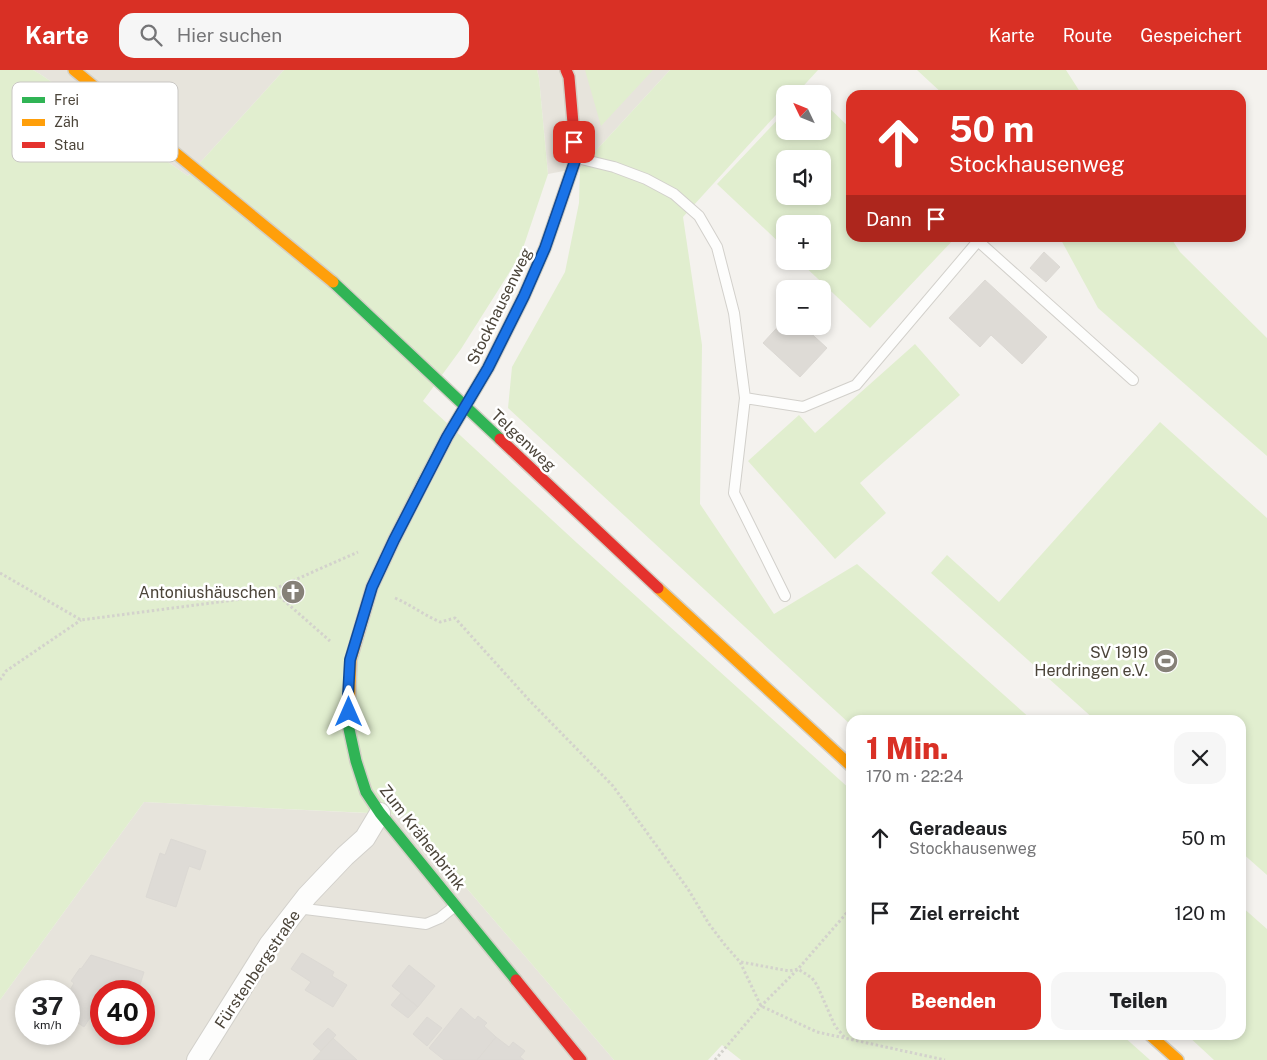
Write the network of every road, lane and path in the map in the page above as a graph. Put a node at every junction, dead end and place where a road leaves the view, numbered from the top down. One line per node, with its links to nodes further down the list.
1 (74, 70): 3 (street, Telgenweg)
2 (566, 70): 5 (street, Stockhausenweg)
3 (89, 82)
4 (178, 155): 10 (street, Telgenweg)
5 (576, 158): 9 (lane); 10 (street, Stockhausenweg)
6 (977, 242): 9 (lane)
7 (979, 242): 8 (lane)
8 (1134, 380)
9 (745, 398): 15 (lane)
10 (465, 407): 11 (street, Stockhausenweg); 19 (street, Telgenweg)
11 (394, 540): 13 (street, Zum Krähenbrink); 14 (path)
12 (0, 573): 16 (path)
13 (372, 587): 17 (street, Zum Krähenbrink); 24 (path)
14 (272, 590): 16 (path); 17 (path)
15 (785, 596)
16 (81, 620): 18 (path)
17 (350, 660): 20 (street, Zum Krähenbrink)
18 (0, 680)
19 (846, 761)
20 (380, 813): 21 (street, Zum Krähenbrink); 22 (street, Fürstenbergstraße)
21 (456, 906): 22 (lane); 31 (street, Zum Krähenbrink)
22 (298, 908): 30 (street, Fürstenbergstraße)
23 (846, 914): 25 (path)
24 (740, 962): 25 (path); 26 (path)
25 (798, 969): 26 (path); 27 (path)
26 (760, 1006): 27 (path); 32 (path)
27 (846, 1039)
28 (851, 1040): 33 (path)
29 (1156, 1040): 34 (street)
30 (196, 1060)
31 (581, 1060)
32 (715, 1060)
33 (945, 1060)
34 (1178, 1060)

